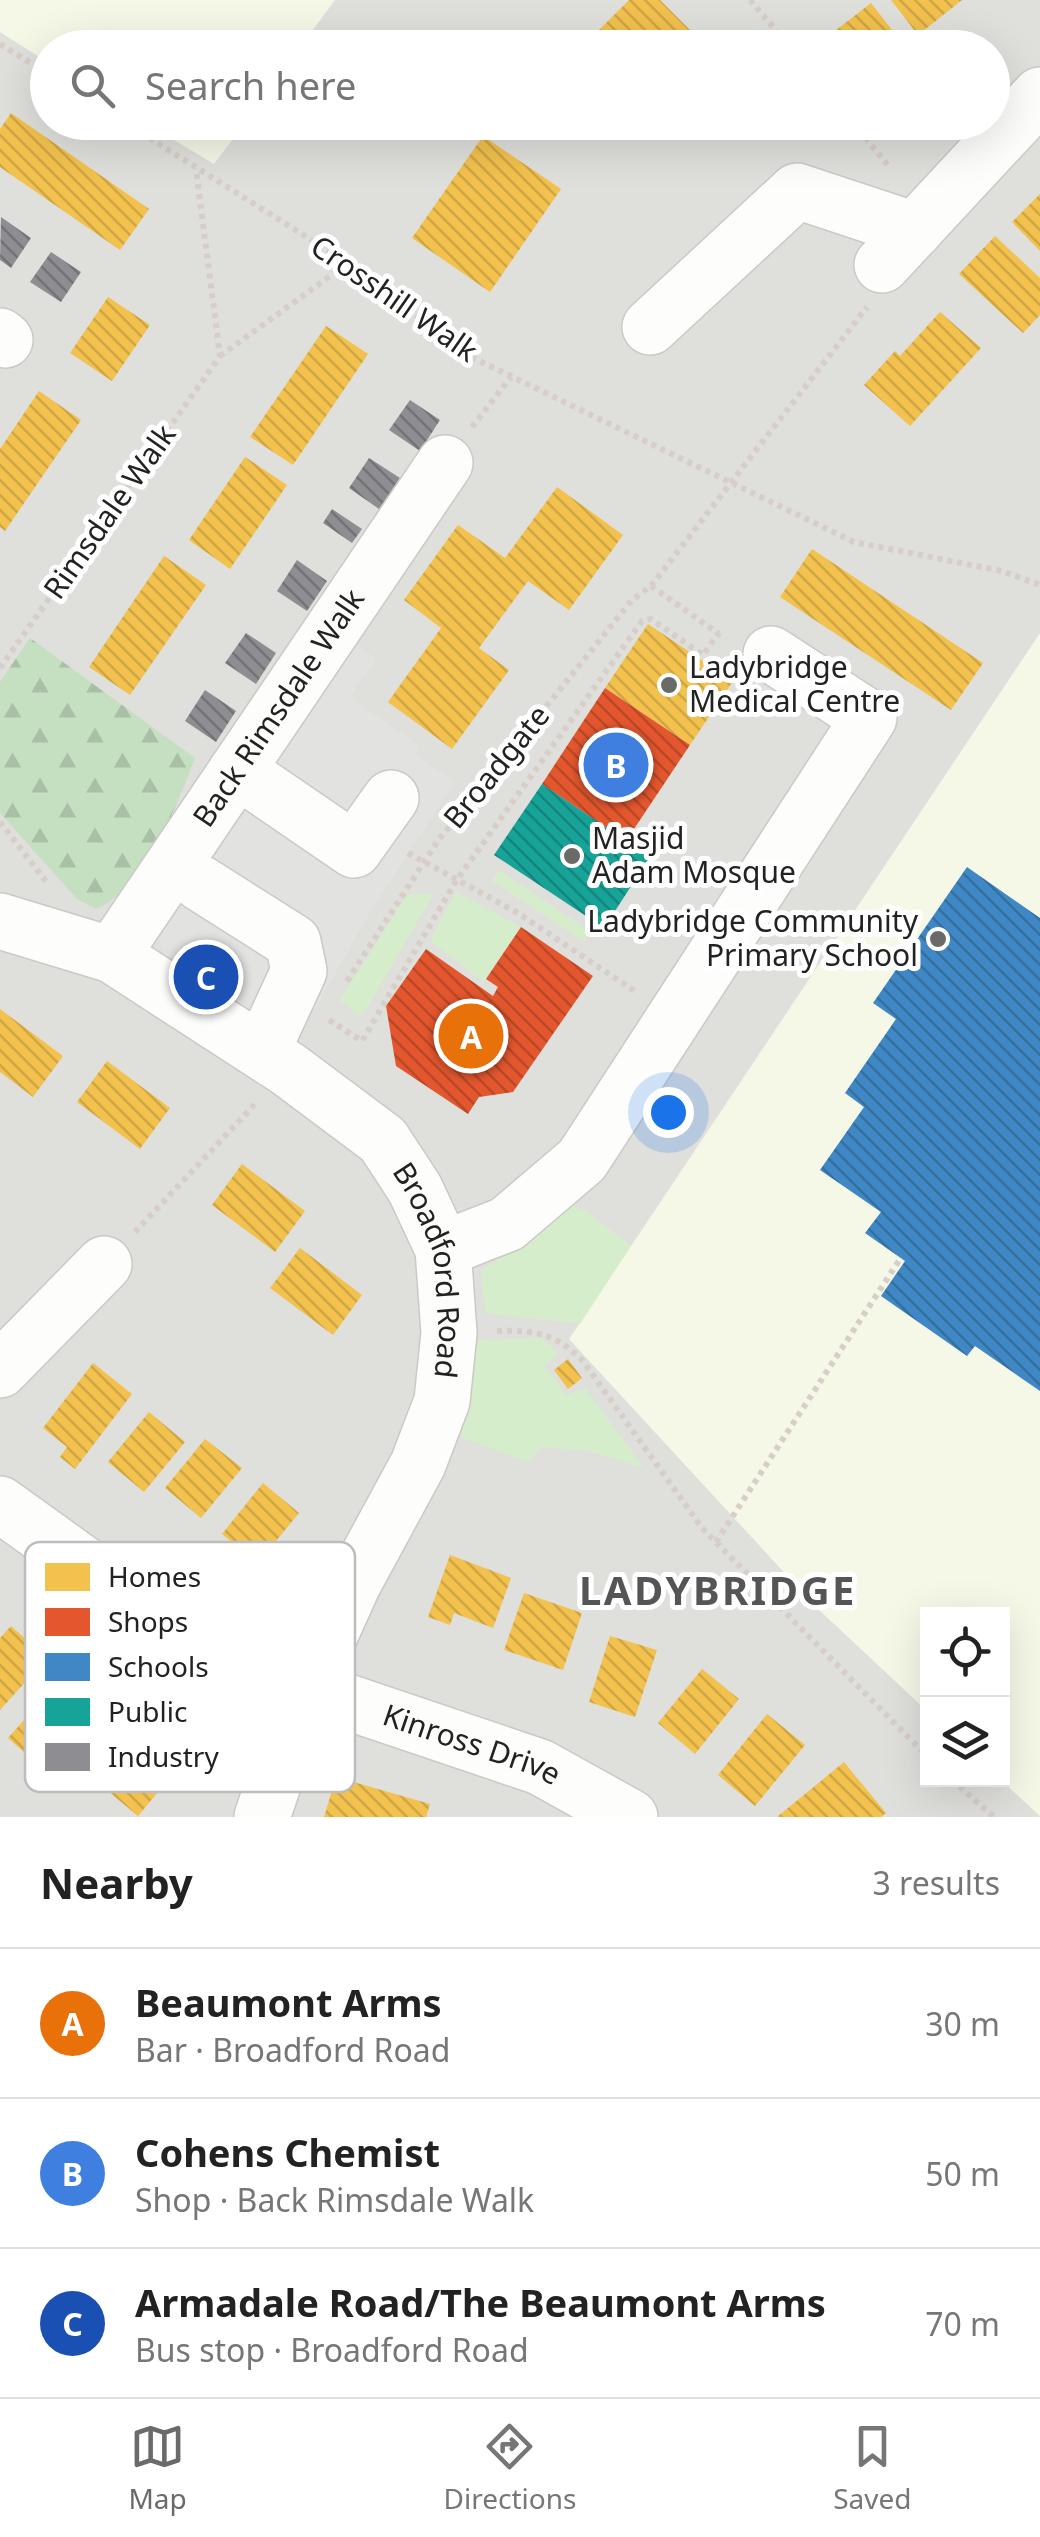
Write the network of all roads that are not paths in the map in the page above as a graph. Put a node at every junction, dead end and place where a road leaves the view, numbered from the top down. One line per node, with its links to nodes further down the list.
1 (1040, 95): 2 (street)
2 (1010, 127)
3 (998, 140): 4 (street)
4 (650, 327)
5 (445, 463): 7 (street, Back Rimsdale Walk)
6 (772, 654): 13 (street)
7 (237, 770): 8 (street); 11 (street, Back Rimsdale Walk)
8 (380, 813)
9 (200, 883): 12 (street)
10 (0, 921): 11 (street, Broadford Road)
11 (112, 955): 12 (street, Broadford Road)
12 (275, 1060): 13 (street, Broadford Road)
13 (444, 1249): 18 (street, Broadford Road)
14 (104, 1264): 15 (street)
15 (0, 1370)
16 (0, 1504): 17 (street)
17 (53, 1542)
18 (355, 1582)
19 (355, 1693): 22 (street, Kinross Drive)
20 (269, 1792): 21 (street, Broadford Road)
21 (262, 1817)
22 (630, 1817)

